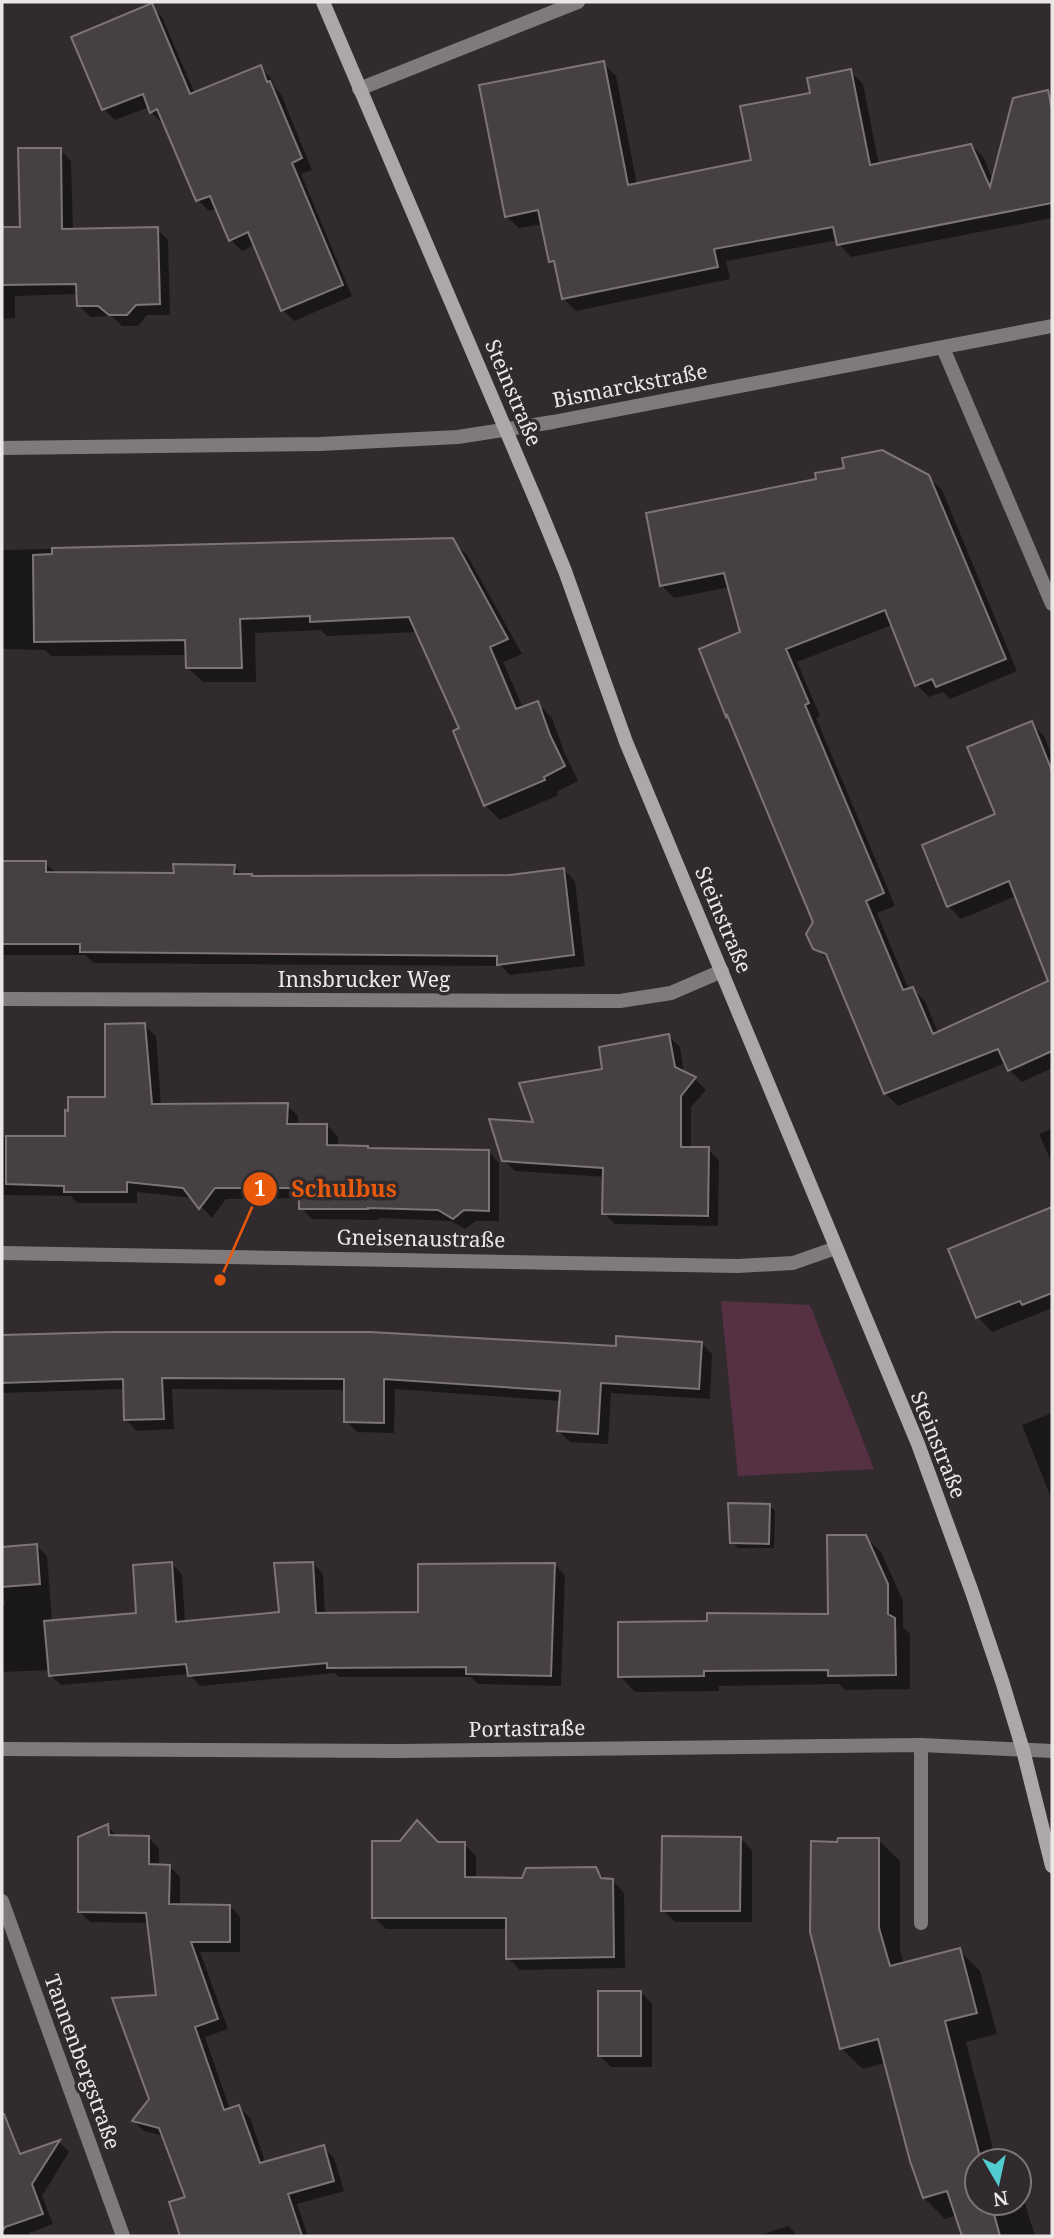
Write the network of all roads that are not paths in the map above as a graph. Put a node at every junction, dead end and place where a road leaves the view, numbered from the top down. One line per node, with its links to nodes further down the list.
1 (323, 2): 3 (main road, Steinstraße)
2 (578, 2): 3 (street)
3 (359, 89): 6 (main road, Steinstraße)
4 (1052, 326): 5 (street, Bismarckstraße)
5 (943, 348): 6 (street, Bismarckstraße); 8 (street)
6 (506, 430): 7 (street, Bismarckstraße); 9 (main road, Steinstraße)
7 (2, 448)
8 (1052, 604)
9 (722, 971): 10 (street, Innsbrucker Weg); 11 (main road, Steinstraße)
10 (2, 999)
11 (836, 1248): 12 (street, Gneisenaustraße); 15 (main road, Steinstraße)
12 (2, 1253)
13 (921, 1745): 14 (street, Portastraße); 15 (street, Portastraße); 19 (street)
14 (2, 1749)
15 (1023, 1750): 16 (street, Portastraße); 17 (main road, Steinstraße)
16 (1052, 1751)
17 (1052, 1866)
18 (2, 1901): 20 (street, Tannenbergstraße)
19 (920, 1923)
20 (122, 2236)

